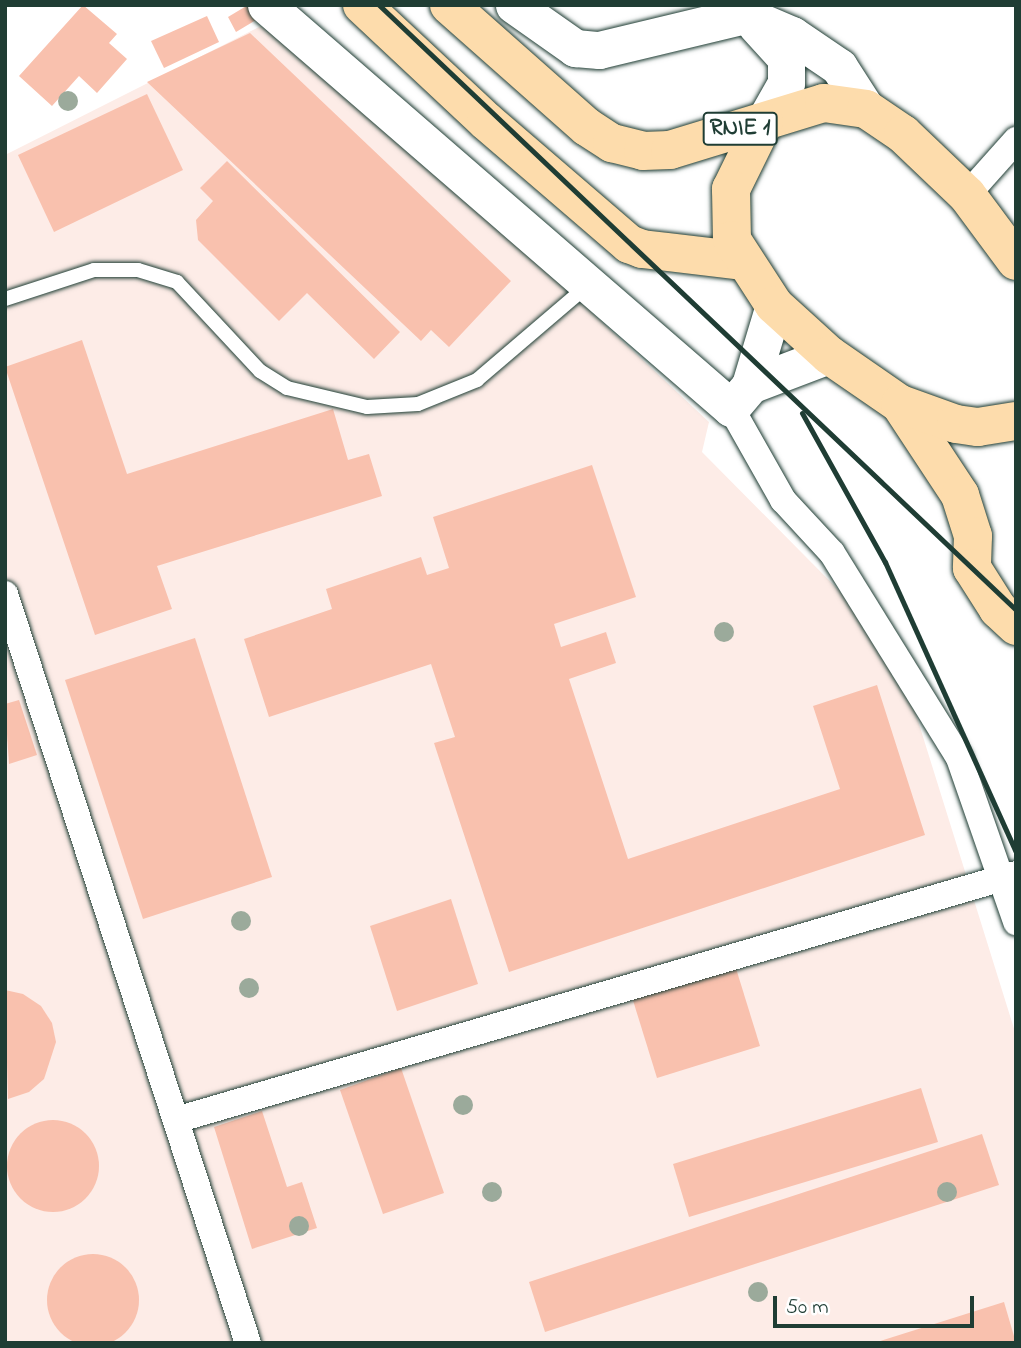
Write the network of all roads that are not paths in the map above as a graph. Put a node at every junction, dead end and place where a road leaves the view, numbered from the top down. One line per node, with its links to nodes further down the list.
1 (266, 5): 12 (street)
2 (362, 5): 11 (highway)
3 (449, 5): 7 (highway, RNIE 1)
4 (514, 5): 5 (street)
5 (730, 13): 6 (street); 7 (street)
6 (866, 109): 7 (highway, RNIE 1); 9 (highway, RNIE 1)
7 (764, 122): 11 (highway, RNIE 1)
8 (1016, 141): 9 (street)
9 (967, 195): 10 (highway, RNIE 1)
10 (1012, 250)
11 (744, 261): 14 (highway, RNIE 1)
12 (588, 285): 13 (lane); 16 (street)
13 (5, 299)
14 (774, 305): 15 (highway, RNIE 1); 16 (street)
15 (829, 355): 16 (street); 17 (highway, RNIE 1)
16 (740, 397): 21 (street)
17 (900, 404): 18 (highway, RNIE 1); 20 (highway, RNIE 1)
18 (1016, 421)
19 (5, 594): 23 (street)
20 (1016, 626)
21 (1009, 876): 22 (street); 23 (street)
22 (1016, 922)
23 (176, 1120): 24 (street)
24 (248, 1343)

